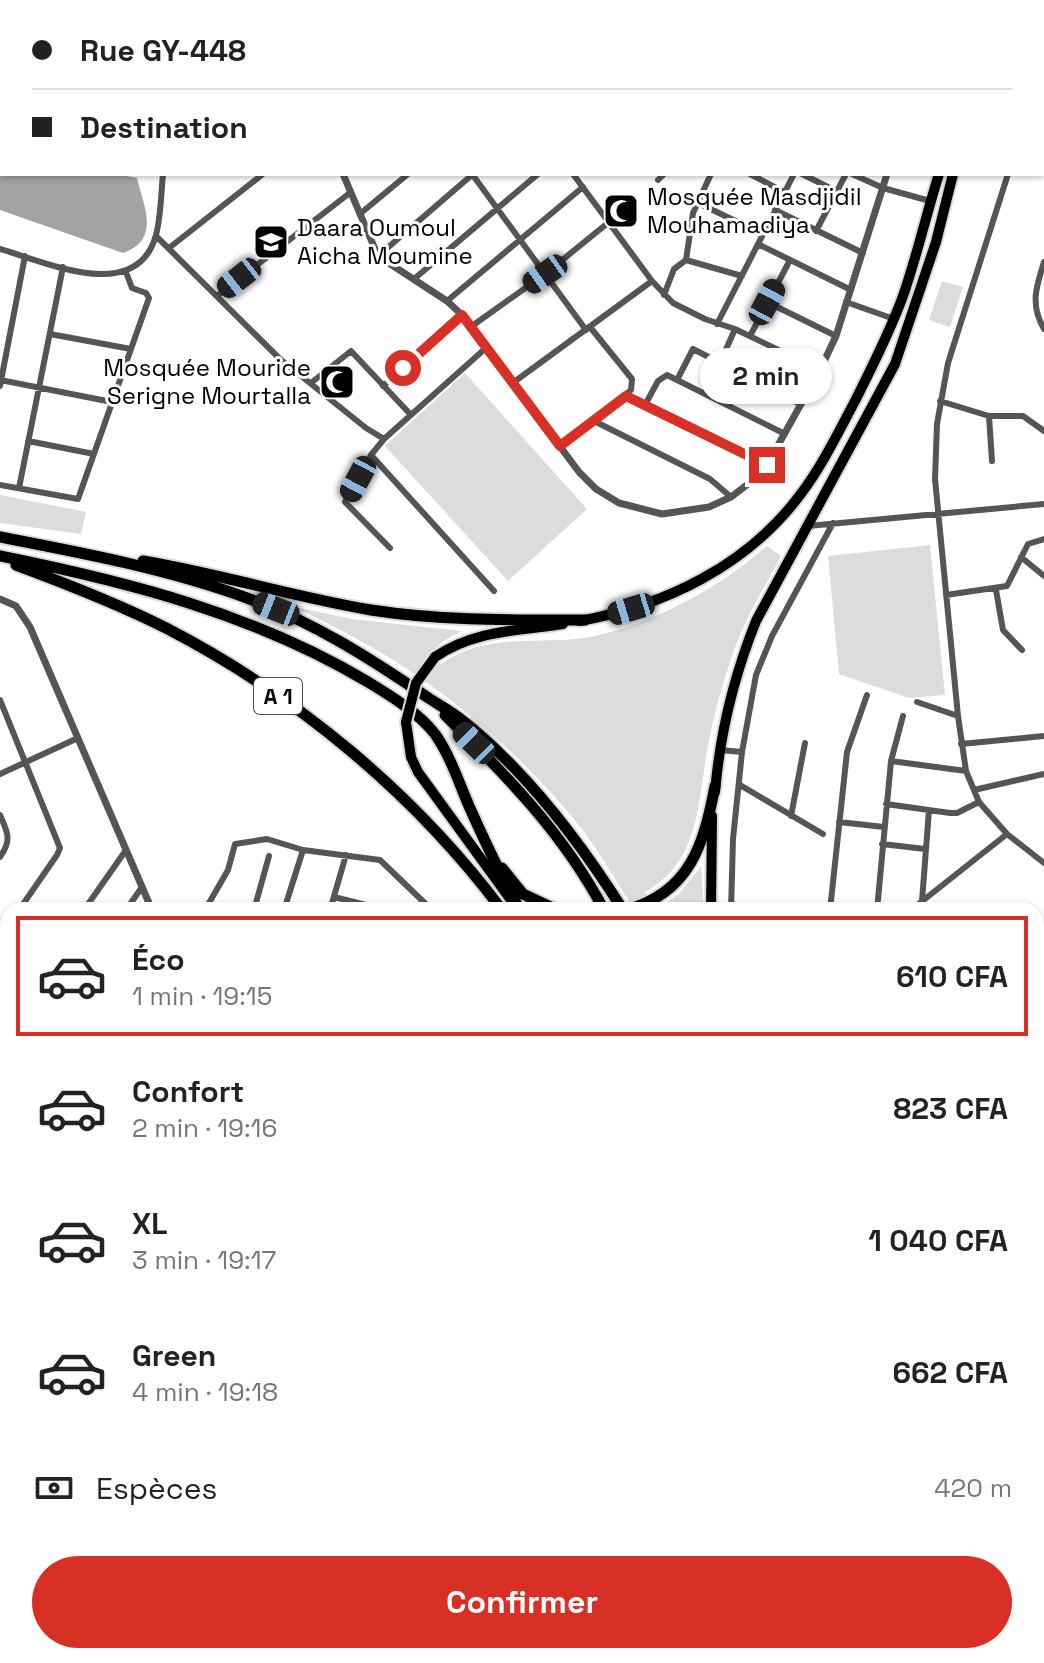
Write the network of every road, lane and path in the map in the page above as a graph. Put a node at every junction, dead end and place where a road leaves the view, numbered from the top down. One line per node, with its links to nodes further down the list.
1 (163, 176): 33 (street)
2 (260, 176): 36 (street)
3 (344, 176): 23 (street)
4 (406, 176): 29 (street)
5 (471, 176): 40 (street)
6 (474, 176): 27 (street)
7 (535, 176): 27 (street)
8 (575, 176): 20 (street)
9 (587, 176): 20 (street)
10 (710, 176): 26 (street)
11 (754, 176): 24 (street)
12 (793, 176): 24 (street)
13 (806, 176): 22 (street)
14 (845, 176): 22 (street)
15 (856, 176): 21 (street)
16 (886, 176): 21 (street)
17 (938, 176): 25 (highway)
18 (952, 176): 99 (highway)
19 (1007, 176): 77 (street)
20 (581, 184): 30 (street); 34 (street)
21 (883, 188): 25 (street); 38 (street)
22 (836, 191): 31 (street)
23 (351, 192): 29 (street); 52 (street)
24 (784, 192): 28 (street)
25 (930, 201): 57 (highway)
26 (698, 203): 32 (street); 41 (street)
27 (496, 207): 34 (street); 48 (street)
28 (775, 210): 31 (street); 32 (street)
29 (361, 213): 40 (street)
30 (609, 222): 46 (street); 49 (street)
31 (816, 231): 38 (street)
32 (763, 234): 35 (street)
33 (156, 236): 36 (street); 45 (street)
34 (520, 240): 46 (street); 53 (street)
35 (758, 244): 42 (street); 47 (street)
36 (169, 248): 52 (street)
37 (0, 249): 39 (street)
38 (863, 253): 50 (street)
39 (25, 256): 44 (street); 71 (street)
40 (378, 256): 48 (street)
41 (686, 260): 47 (street); 51 (street)
42 (790, 260): 50 (street); 54 (street)
43 (1044, 262): 62 (street)
44 (63, 267): 45 (street); 63 (street)
45 (126, 272): 67 (street)
46 (545, 274): 59 (street); 60 (street)
47 (742, 276): 58 (street)
48 (414, 279): 53 (street)
49 (652, 281): 51 (street); 60 (street)
50 (851, 290): 55 (street)
51 (664, 295): 58 (street)
52 (217, 296): 73 (street)
53 (447, 301): 56 (street)
54 (767, 302): 64 (street); 65 (street)
55 (846, 302): 57 (street); 65 (street)
56 (462, 315): 59 (street); 74 (street)
57 (894, 319): 111 (highway)
58 (717, 324): 61 (street)
59 (472, 326): 66 (street)
60 (588, 328): 72 (street); 76 (street)
61 (735, 329): 64 (street); 68 (street)
62 (1044, 329)
63 (50, 334): 67 (street); 75 (street)
64 (750, 336): 69 (street)
65 (836, 336): 69 (street)
66 (487, 347): 72 (street); 81 (street)
67 (131, 349): 78 (street)
68 (720, 363): 70 (street); 79 (street)
69 (820, 370): 79 (street)
70 (677, 380): 80 (street); 85 (street)
71 (0, 382): 75 (street)
72 (514, 382): 88 (street)
73 (311, 383): 74 (street); 86 (street)
74 (383, 386): 81 (street)
75 (39, 387): 78 (street); 87 (street)
76 (626, 396): 80 (street); 83 (street)
77 (940, 401): 82 (street); 97 (street)
78 (112, 402): 89 (street)
79 (800, 404): 85 (street)
80 (645, 405): 92 (street)
81 (411, 415): 86 (street)
82 (989, 416): 84 (street); 91 (street)
83 (592, 420): 88 (street); 95 (street)
84 (1044, 431)
85 (785, 434): 92 (street)
86 (384, 439): 90 (street)
87 (28, 441): 89 (street); 94 (street)
88 (560, 446): 95 (street)
89 (94, 454): 94 (street)
90 (371, 455): 102 (street); 108 (street)
91 (992, 461)
92 (767, 465): 95 (street)
93 (0, 485): 94 (street)
94 (19, 488)
95 (731, 497)
96 (1044, 504): 97 (street)
97 (938, 512): 98 (street); 109 (street)
98 (833, 523): 99 (street); 124 (street)
99 (808, 526): 123 (highway)
100 (0, 537): 103 (highway)
101 (1044, 539): 104 (street)
102 (390, 548)
103 (99, 556): 111 (highway); 114 (highway)
104 (1021, 557): 106 (street); 107 (street)
105 (0, 558): 142 (highway, A 1); 166 (highway, A 1)
106 (1044, 576)
107 (996, 590): 109 (street); 112 (street)
108 (494, 591)
109 (946, 595): 118 (street)
110 (0, 599): 120 (street)
111 (585, 620): 151 (highway, bridge)
112 (1022, 650)
113 (867, 695): 138 (street)
114 (427, 697): 169 (highway); 170 (highway)
115 (0, 700): 125 (street)
116 (917, 702): 118 (street)
117 (903, 716): 126 (street)
118 (958, 716): 122 (street)
119 (1044, 736): 122 (street)
120 (78, 738): 125 (street); 145 (street)
121 (805, 743): 137 (street)
122 (961, 744): 127 (street)
123 (720, 750): 124 (street); 131 (highway)
124 (742, 752): 130 (street)
125 (27, 761): 128 (street); 156 (street)
126 (891, 761): 127 (street); 134 (street)
127 (966, 771): 132 (street)
128 (0, 774)
129 (1044, 774): 132 (street)
130 (740, 785): 137 (street); 173 (street)
131 (715, 786): 171 (highway); 172 (highway)
132 (974, 790): 133 (street)
133 (979, 802): 135 (street); 141 (street)
134 (886, 804): 135 (street); 139 (street)
135 (929, 810): 144 (street)
136 (0, 815): 149 (street)
137 (791, 816): 140 (street)
138 (839, 822): 139 (street); 174 (street)
139 (884, 827): 143 (street)
140 (823, 834)
141 (1007, 834): 150 (street); 155 (street)
142 (483, 837): 151 (highway, A 1); 153 (highway)
143 (882, 844): 144 (street); 175 (street)
144 (925, 849): 155 (street)
145 (126, 850): 152 (street); 157 (street)
146 (303, 850): 147 (street); 160 (street); 162 (street)
147 (346, 855): 154 (street); 165 (street)
148 (269, 856): 161 (street)
149 (0, 857)
150 (1044, 863)
151 (500, 881): 153 (highway); 167 (highway, A 1)
152 (142, 887): 158 (street); 159 (street)
153 (523, 894): 168 (highway)
154 (334, 897): 163 (street); 164 (street)
155 (922, 901)
156 (25, 902)
157 (90, 902)
158 (132, 902)
159 (149, 902)
160 (210, 902)
161 (256, 902)
162 (287, 902)
163 (332, 902)
164 (354, 902)
165 (424, 902)
166 (495, 902)
167 (514, 902)
168 (540, 902)
169 (599, 902)
170 (619, 902)
171 (648, 902)
172 (711, 902)
173 (731, 902)
174 (831, 902)
175 (878, 902)

